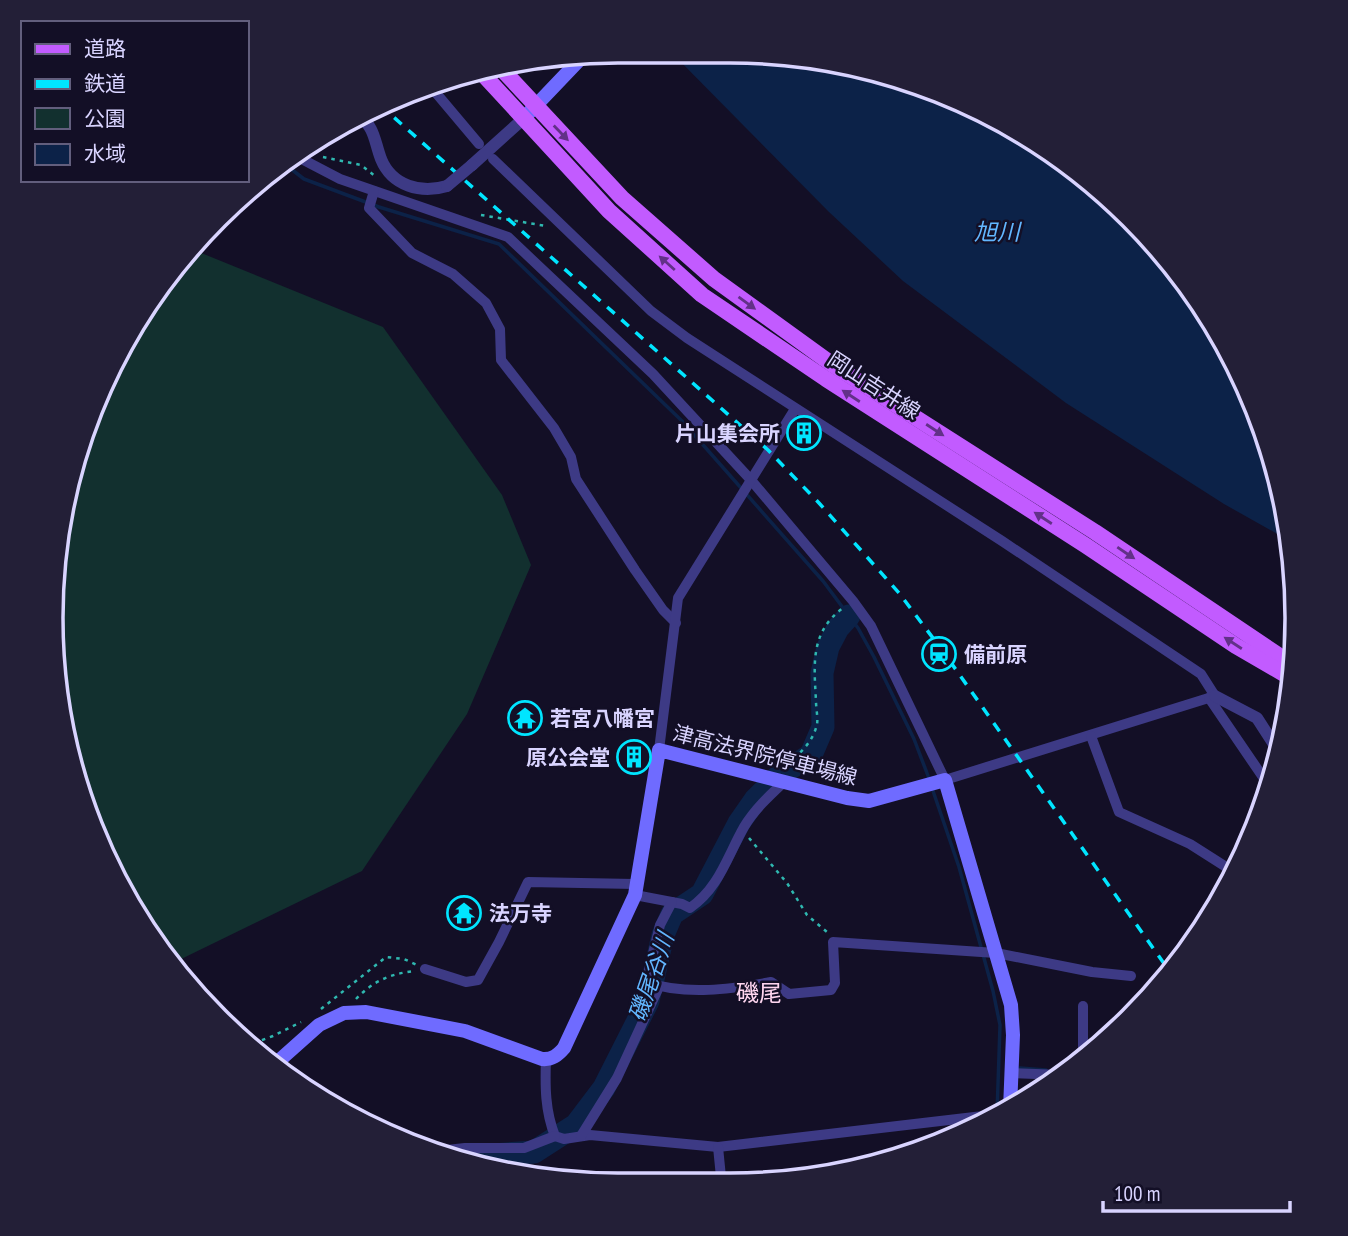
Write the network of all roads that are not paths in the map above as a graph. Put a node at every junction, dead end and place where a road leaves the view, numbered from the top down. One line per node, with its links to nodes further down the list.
1 (575, 65): 5 (main road)
2 (507, 75): 5 (main road, 岡山吉井線)
3 (487, 79): 6 (main road, 岡山吉井線)
4 (437, 93): 8 (street)
5 (536, 107): 6 (main road); 15 (main road, 岡山吉井線, one-way to 15)
6 (523, 119): 7 (street, bridge); 16 (main road, 岡山吉井線, one-way to 6)
7 (368, 123)
8 (479, 144)
9 (493, 159): 12 (street)
10 (305, 161): 11 (street)
11 (371, 200): 13 (street); 14 (street)
12 (795, 409): 13 (street); 17 (street)
13 (747, 486): 14 (street); 23 (street)
14 (676, 623): 20 (street)
15 (1283, 659)
16 (1282, 673)
17 (1212, 697): 18 (street); 19 (street); 21 (street)
18 (1091, 736): 23 (street); 24 (street)
19 (1271, 740)
20 (659, 750): 22 (main road, 津高法界院停車場線); 25 (main road, 津高法界院停車場線)
21 (1262, 775)
22 (778, 780): 23 (main road, 津高法界院停車場線); 26 (street)
23 (936, 783): 27 (main road)
24 (1226, 867)
25 (635, 890): 26 (street); 28 (street); 34 (main road, 津高法界院停車場線)
26 (681, 904): 30 (street)
27 (986, 953): 29 (street); 30 (street); 35 (main road)
28 (425, 970)
29 (1131, 976)
30 (654, 985): 39 (street)
31 (1083, 1006): 32 (street)
32 (1083, 1046)
33 (281, 1059): 34 (main road)
34 (546, 1059): 40 (street)
35 (1012, 1073): 36 (street); 37 (main road)
36 (1045, 1074)
37 (1011, 1097)
38 (973, 1117): 41 (street)
39 (581, 1136): 40 (street); 41 (street)
40 (558, 1137): 42 (street)
41 (718, 1147): 43 (street)
42 (457, 1149)
43 (721, 1173)

